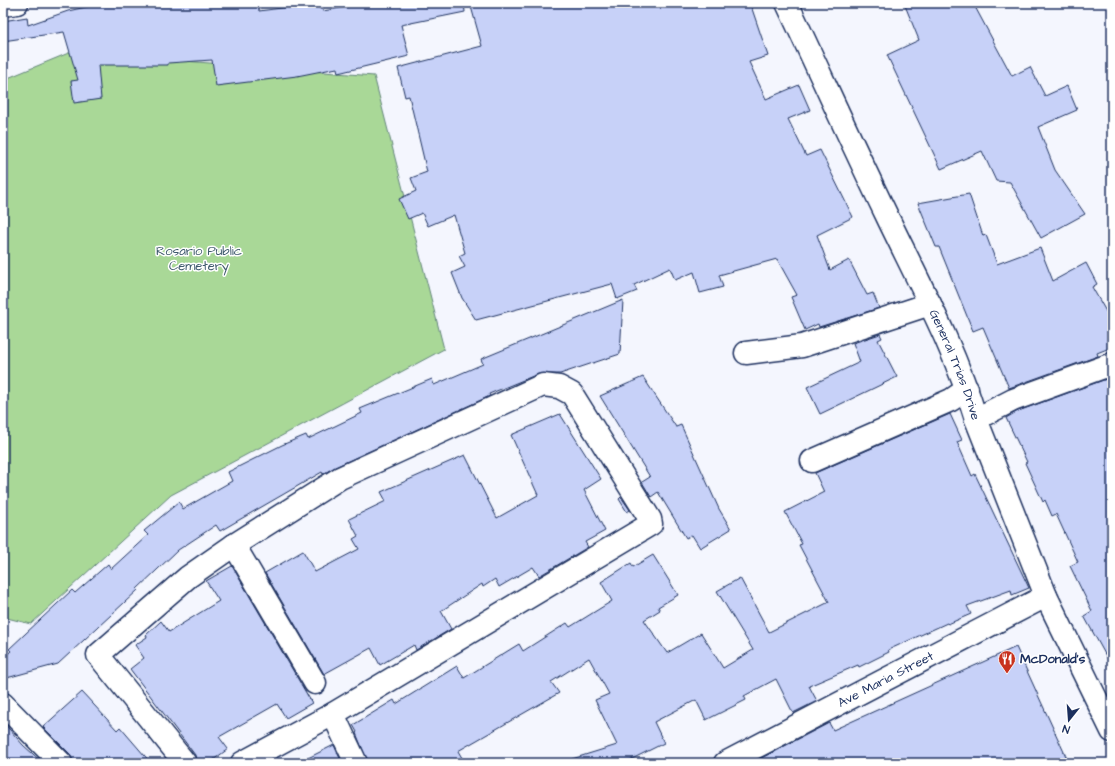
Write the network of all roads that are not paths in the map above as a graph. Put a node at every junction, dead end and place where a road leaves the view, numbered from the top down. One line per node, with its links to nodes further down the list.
1 (17, 3): 3 (street)
2 (787, 3): 4 (street, General Trias Drive)
3 (3, 5)
4 (930, 304): 5 (street); 7 (street, General Trias Drive)
5 (746, 353)
6 (1112, 364): 8 (street)
7 (967, 390): 8 (street, General Trias Drive); 9 (street)
8 (976, 419): 11 (street, General Trias Drive)
9 (812, 461)
10 (234, 545): 12 (street); 14 (street); 17 (street)
11 (1046, 596): 15 (street, General Trias Drive); 20 (street, Ave Maria Street)
12 (315, 683)
13 (3, 704): 16 (street)
14 (332, 714): 18 (street); 19 (street)
15 (1112, 731)
16 (61, 763)
17 (185, 763)
18 (242, 763)
19 (356, 763)
20 (726, 763)

